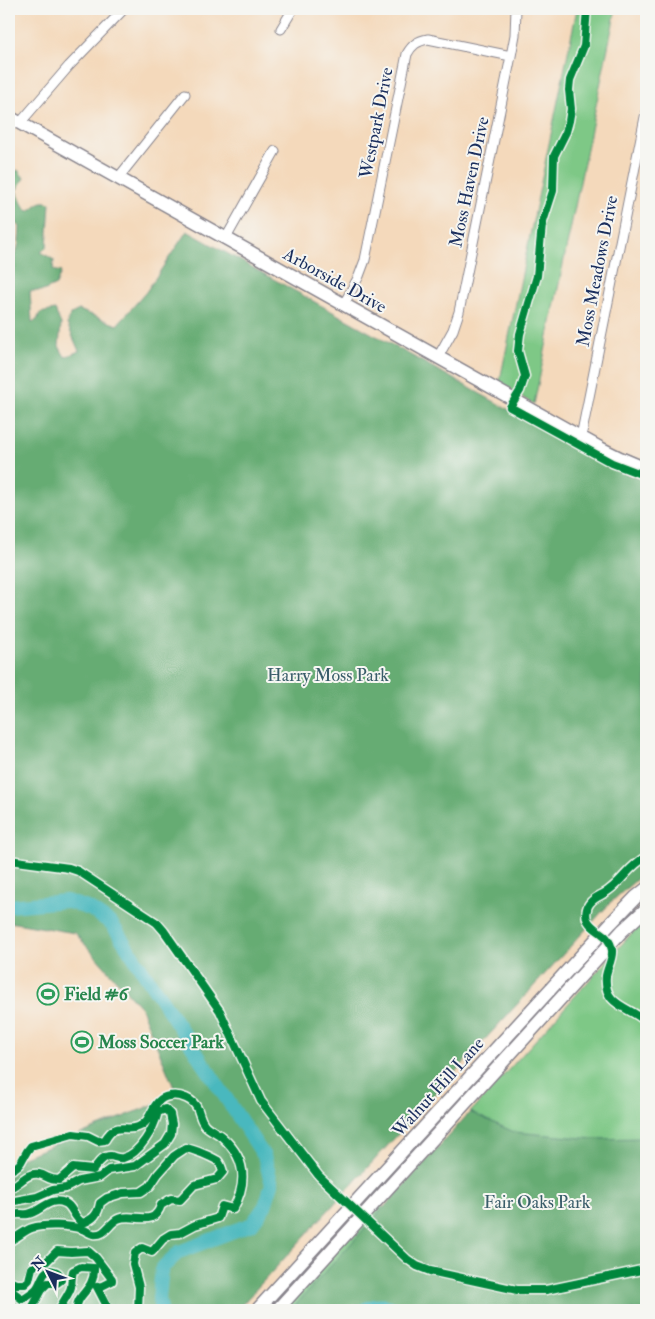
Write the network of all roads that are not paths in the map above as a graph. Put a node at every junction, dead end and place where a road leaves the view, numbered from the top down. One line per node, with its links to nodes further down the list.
1 (124, 9): 8 (street)
2 (293, 9): 4 (street)
3 (516, 9): 5 (street, Moss Haven Drive)
4 (281, 28)
5 (511, 56): 12 (street, Westpark Drive); 13 (street, Moss Haven Drive)
6 (185, 94): 10 (street)
7 (646, 112): 14 (street, Moss Meadows Drive)
8 (14, 120): 10 (main road, Arborside Drive)
9 (275, 151): 11 (street)
10 (118, 178): 11 (main road, Arborside Drive)
11 (226, 238): 12 (main road, Arborside Drive)
12 (344, 304): 13 (main road, Arborside Drive)
13 (438, 357): 14 (main road, Arborside Drive)
14 (580, 437): 15 (main road, Arborside Drive)
15 (646, 469)
16 (646, 889): 18 (main road, Walnut Hill Lane)
17 (646, 909): 18 (main road, Walnut Hill Lane)
18 (521, 1032): 19 (main road, Walnut Hill Lane); 20 (main road, Walnut Hill Lane)
19 (257, 1310)
20 (277, 1310)

